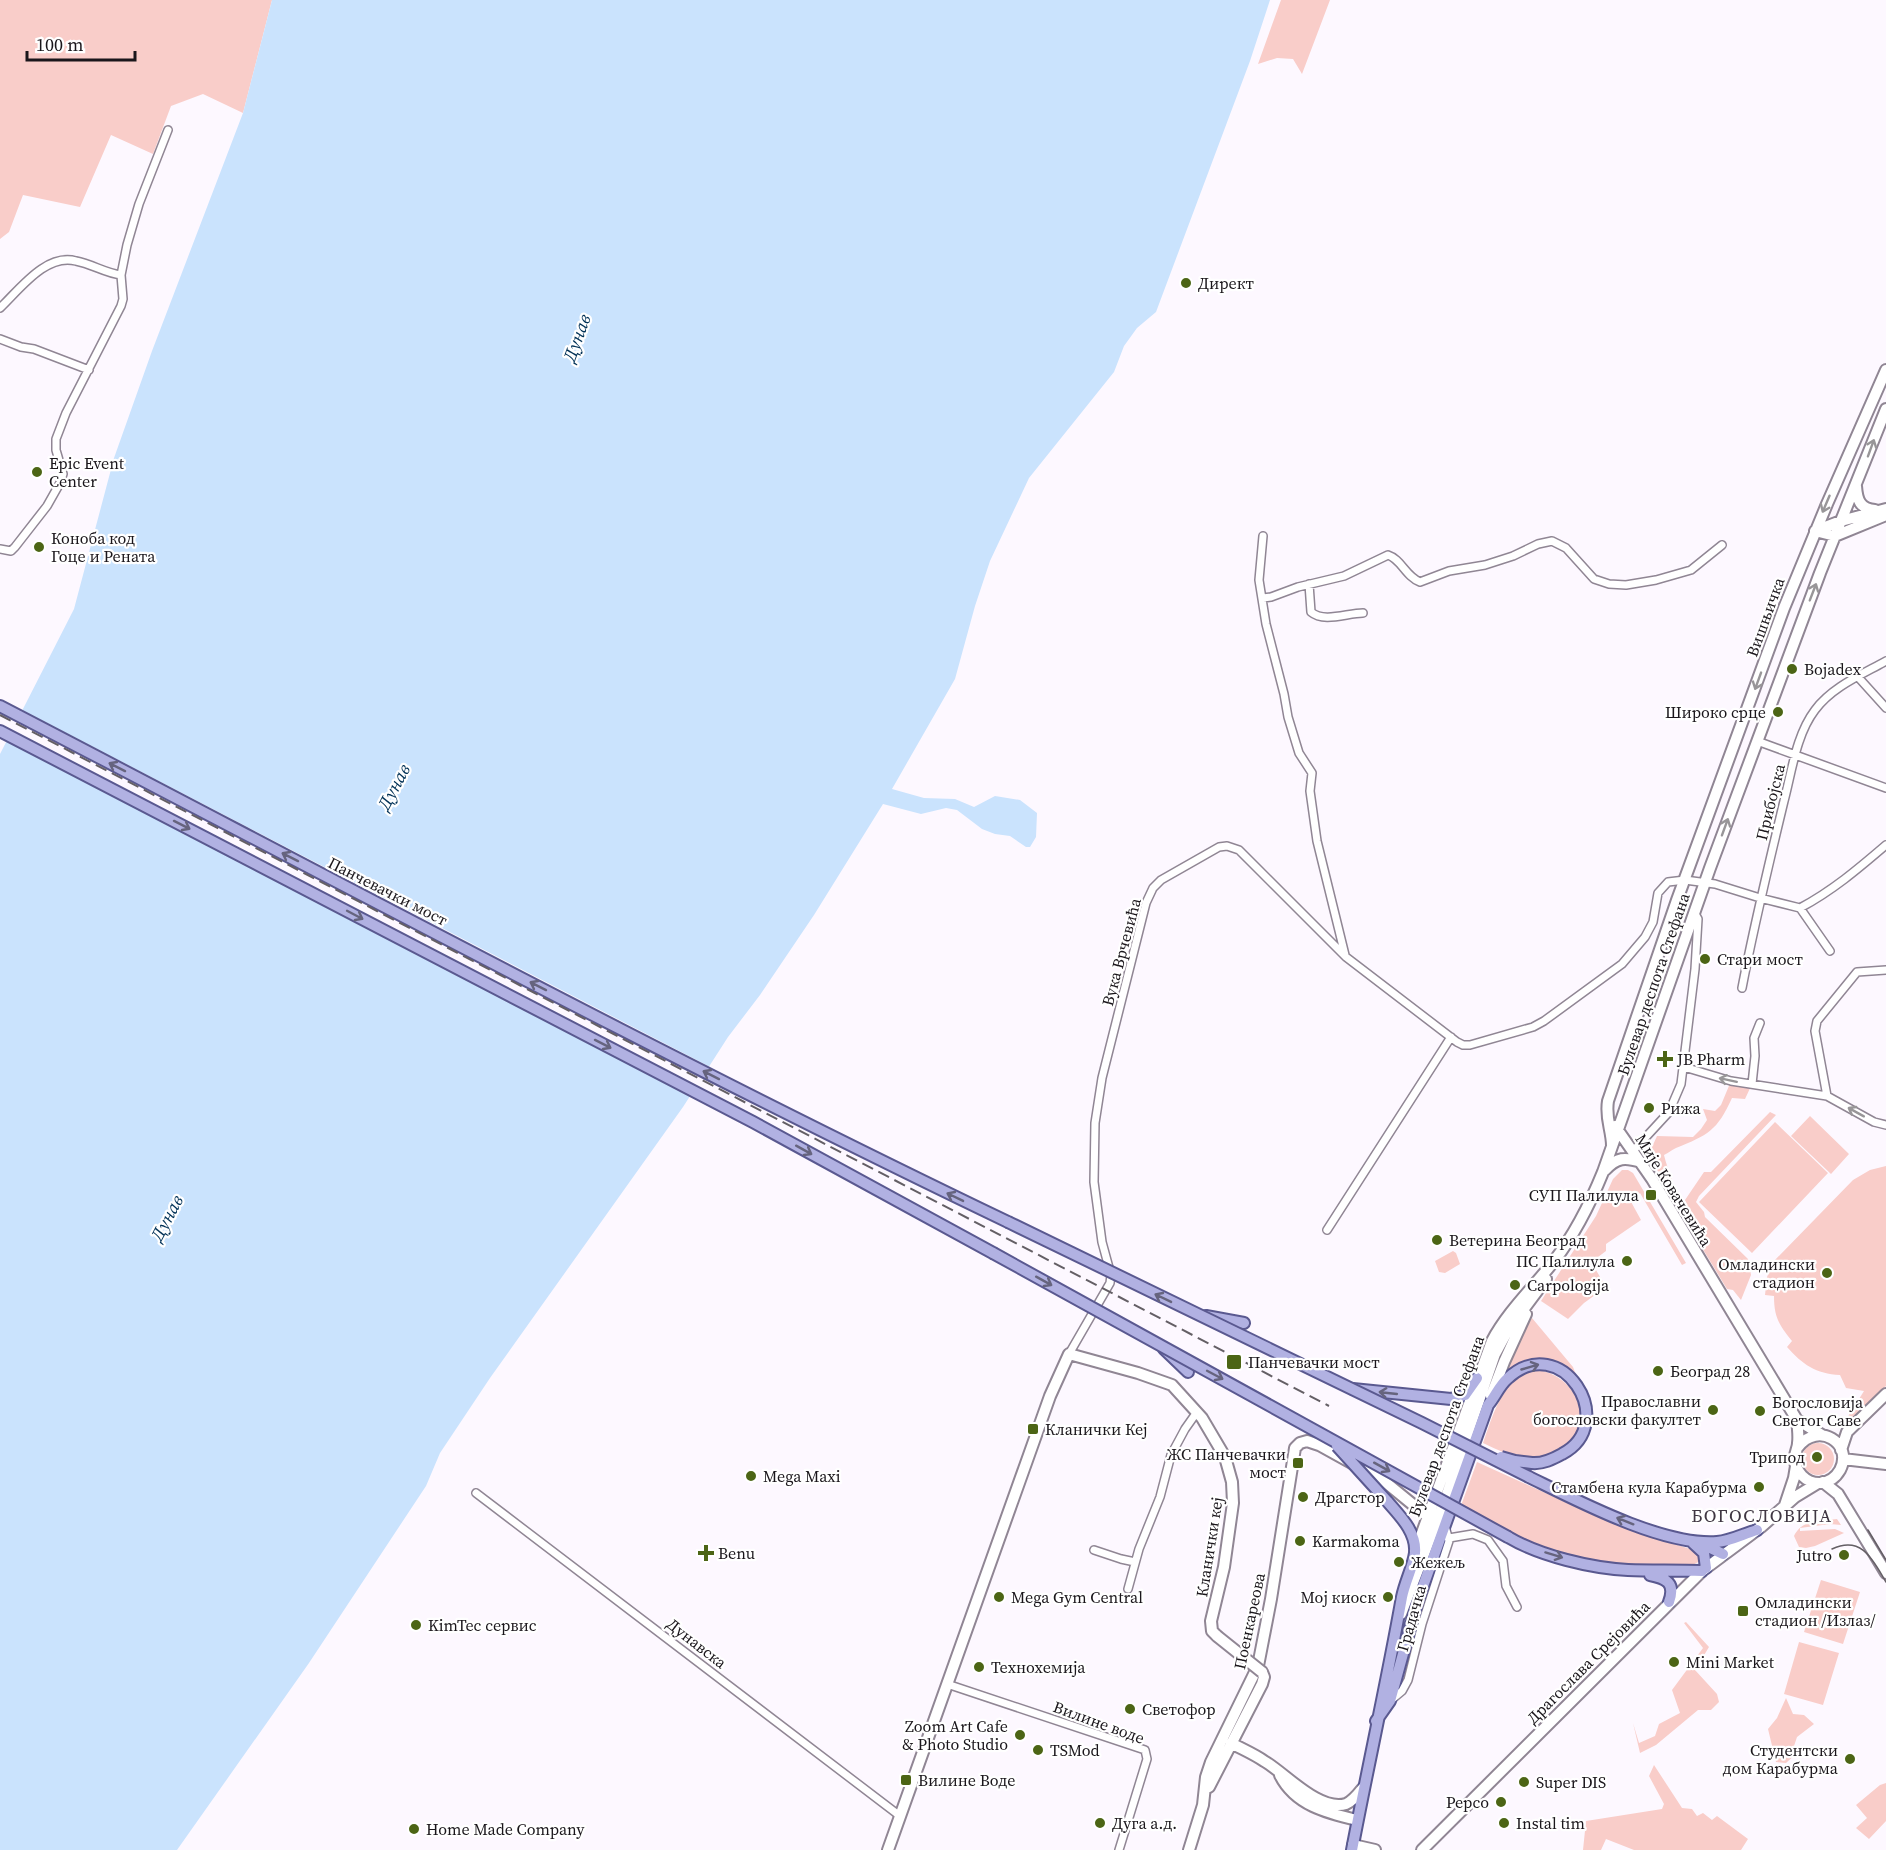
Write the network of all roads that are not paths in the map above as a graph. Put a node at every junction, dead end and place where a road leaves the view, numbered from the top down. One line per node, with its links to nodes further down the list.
1 (168, 130): 2 (street)
2 (121, 275): 3 (street); 5 (street)
3 (0, 308)
4 (0, 339): 5 (street)
5 (89, 370): 15 (street)
6 (1886, 370): 11 (main road, Вишњичка, one-way to 11)
7 (1886, 409): 8 (main road, one-way to 7)
8 (1856, 486): 9 (main road); 10 (main road)
9 (1884, 511): 10 (main road); 13 (main road)
10 (1841, 521): 11 (main road); 13 (main road)
11 (1815, 531): 13 (main road); 28 (main road, Вишњичка, one-way to 28)
12 (1263, 536): 17 (street)
13 (1835, 536): 24 (main road, one-way to 13)
14 (1722, 545): 16 (street)
15 (0, 549)
16 (1309, 584): 17 (street); 18 (street)
17 (1263, 598): 34 (street)
18 (1363, 613)
19 (1886, 661): 20 (street, Прибојска)
20 (1858, 676): 22 (street); 25 (street, Прибојска)
21 (0, 706): 52 (main road, Панчевачки мост, one-way to 21, bridge)
22 (1886, 708)
23 (0, 731): 54 (main road, one-way to 54, bridge)
24 (1757, 741): 25 (street); 29 (main road, one-way to 24)
25 (1796, 755): 26 (street); 30 (street, Прибојска)
26 (1886, 788)
27 (1886, 845): 31 (street)
28 (1685, 879): 29 (street); 38 (street, Вука Врчевића); 42 (main road, Булевар деспота Стефана)
29 (1705, 882): 30 (street); 32 (main road, Булевар деспота Стефана)
30 (1760, 898): 31 (street); 36 (street, Прибојска)
31 (1800, 908): 33 (street)
32 (1694, 912): 39 (street); 44 (main road, Булевар деспота Стефана)
33 (1830, 951)
34 (1346, 957): 38 (street, Вука Врчевића); 55 (street, Вука Врчевића)
35 (1886, 970): 41 (street)
36 (1742, 988)
37 (1760, 1023): 40 (street)
38 (1451, 1037): 49 (street)
39 (1683, 1067): 40 (street, one-way to 39); 46 (street)
40 (1752, 1084): 41 (street)
41 (1827, 1096): 43 (street, one-way to 41)
42 (1607, 1110): 44 (main road); 45 (main road, Булевар деспота Стефана)
43 (1886, 1125)
44 (1618, 1130): 45 (main road, Булевар деспота Стефана); 46 (main road, Мије Ковачевића)
45 (1611, 1149): 48 (main road, Булевар деспота Стефана)
46 (1633, 1151): 47 (main road, Мије Ковачевића)
47 (1641, 1162): 48 (main road); 62 (main road, Мије Ковачевића)
48 (1603, 1172): 50 (main road, Булевар деспота Стефана)
49 (1326, 1230)
50 (1554, 1262): 51 (main road, Булевар деспота Стефана); 57 (main road, Булевар деспота Стефана)
51 (1534, 1296): 60 (main road); 93 (main road, Булевар деспота Стефана)
52 (1194, 1313): 53 (main road, bridge); 58 (main road, bridge)
53 (1244, 1323)
54 (1162, 1346): 56 (main road, bridge); 65 (main road, one-way to 65, bridge)
55 (1069, 1354): 61 (main road, Кланички кеј); 95 (main road)
56 (1188, 1372)
57 (1477, 1378): 58 (main road, one-way to 58, bridge); 76 (main road, Булевар деспота Стефана)
58 (1347, 1388): 66 (main road, bridge)
59 (1886, 1394): 63 (main road)
60 (1488, 1405): 66 (main road, one-way to 66, bridge); 79 (main road)
61 (1197, 1412): 86 (street); 94 (main road, Кланички кеј, bridge)
62 (1797, 1420): 64 (main road, Мије Ковачевића); 67 (main road, Мије Ковачевића)
63 (1846, 1432): 64 (main road); 68 (main road)
64 (1824, 1436): 67 (main road); 68 (main road)
65 (1330, 1439): 84 (main road, bridge); 87 (main road, one-way to 87, bridge)
66 (1464, 1445): 82 (main road, one-way to 66, bridge)
67 (1798, 1447): 70 (main road, Мије Ковачевића)
68 (1842, 1455): 69 (main road); 71 (main road)
69 (1886, 1464)
70 (1796, 1465): 72 (main road); 77 (main road)
71 (1837, 1474): 72 (main road); 75 (main road)
72 (1821, 1482): 75 (main road); 77 (main road, Драгослава Срејовића)
73 (1398, 1490): 76 (main road); 78 (main road); 101 (main road, Поенкареова)
74 (476, 1493): 102 (street, Дунавска)
75 (1839, 1494): 89 (main road)
76 (1434, 1502): 78 (main road, Булевар деспота Стефана)
77 (1785, 1506): 80 (main road, Драгослава Срејовића)
78 (1428, 1516): 84 (main road, Булевар деспота Стефана)
79 (1445, 1526): 81 (street); 96 (main road)
80 (1757, 1530): 82 (main road); 85 (main road, Драгослава Срејовића)
81 (1449, 1538): 92 (street); 96 (street, Градачка)
82 (1692, 1540): 85 (main road); 88 (main road)
83 (1094, 1550): 86 (street)
84 (1415, 1552): 93 (main road, Булевар деспота Стефана)
85 (1723, 1554): 88 (main road, Драгослава Срејовића)
86 (1135, 1562): 90 (street)
87 (1639, 1570): 88 (main road); 91 (main road)
88 (1704, 1570): 91 (main road, Драгослава Срејовића)
89 (1886, 1573)
90 (1128, 1589)
91 (1669, 1602): 109 (main road, Драгослава Срејовића)
92 (1517, 1607)
93 (1400, 1618): 97 (main road, Булевар деспота Стефана)
94 (1262, 1672): 98 (main road, Поенкареова)
95 (946, 1684): 102 (main road); 106 (street, Вилине воде)
96 (1390, 1701): 97 (main road)
97 (1376, 1721): 100 (main road, Булевар деспота Стефана)
98 (1231, 1743): 99 (main road); 101 (main road, Поенкареова)
99 (1279, 1772): 100 (main road); 103 (main road)
100 (1363, 1788): 103 (main road, Булевар деспота Стефана)
101 (1205, 1796): 107 (main road, Поенкареова)
102 (900, 1816): 105 (main road)
103 (1357, 1820): 104 (main road, Булевар деспота Стефана)
104 (1352, 1848): 108 (main road)
105 (888, 1850)
106 (1119, 1850)
107 (1189, 1850)
108 (1375, 1850)
109 (1422, 1850)

